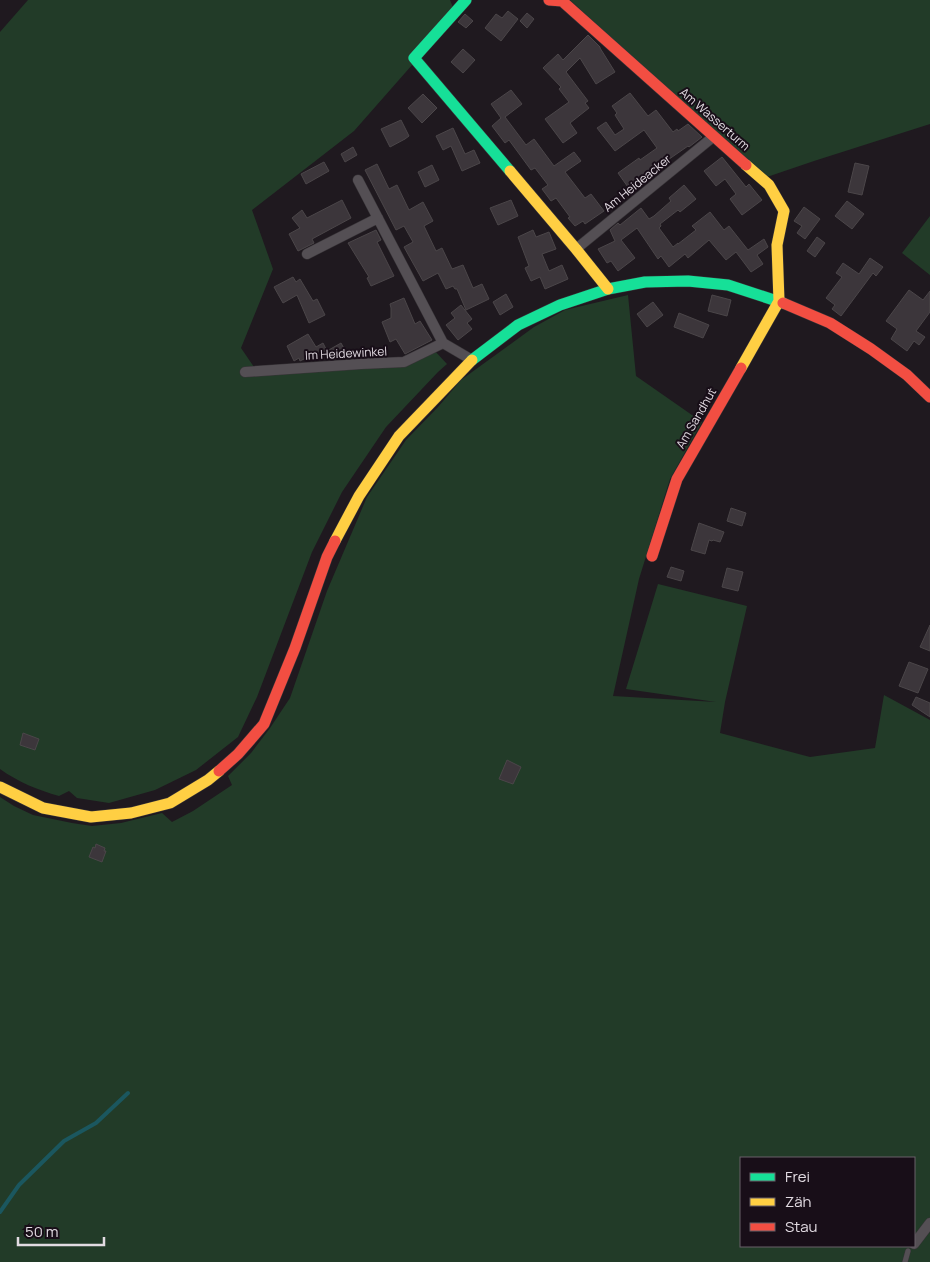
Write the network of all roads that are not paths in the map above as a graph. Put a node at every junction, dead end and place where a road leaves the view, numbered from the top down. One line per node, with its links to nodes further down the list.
1 (466, 0): 6 (street)
2 (549, 0): 3 (street, Am Wasserturm)
3 (713, 137): 6 (street, Am Heideacker); 9 (street, Am Wasserturm)
4 (358, 180): 5 (street)
5 (378, 218): 7 (street); 10 (street)
6 (576, 249): 8 (street)
7 (307, 254)
8 (608, 289): 9 (street); 11 (street)
9 (779, 301): 13 (street); 14 (street, Am Sandhut)
10 (443, 344): 11 (street); 12 (street, Im Heidewinkel)
11 (472, 360): 15 (street)
12 (245, 372)
13 (930, 396)
14 (652, 556)
15 (0, 787)
16 (930, 1223): 17 (street)
17 (915, 1243)
18 (912, 1247): 19 (lane)
19 (906, 1262)

